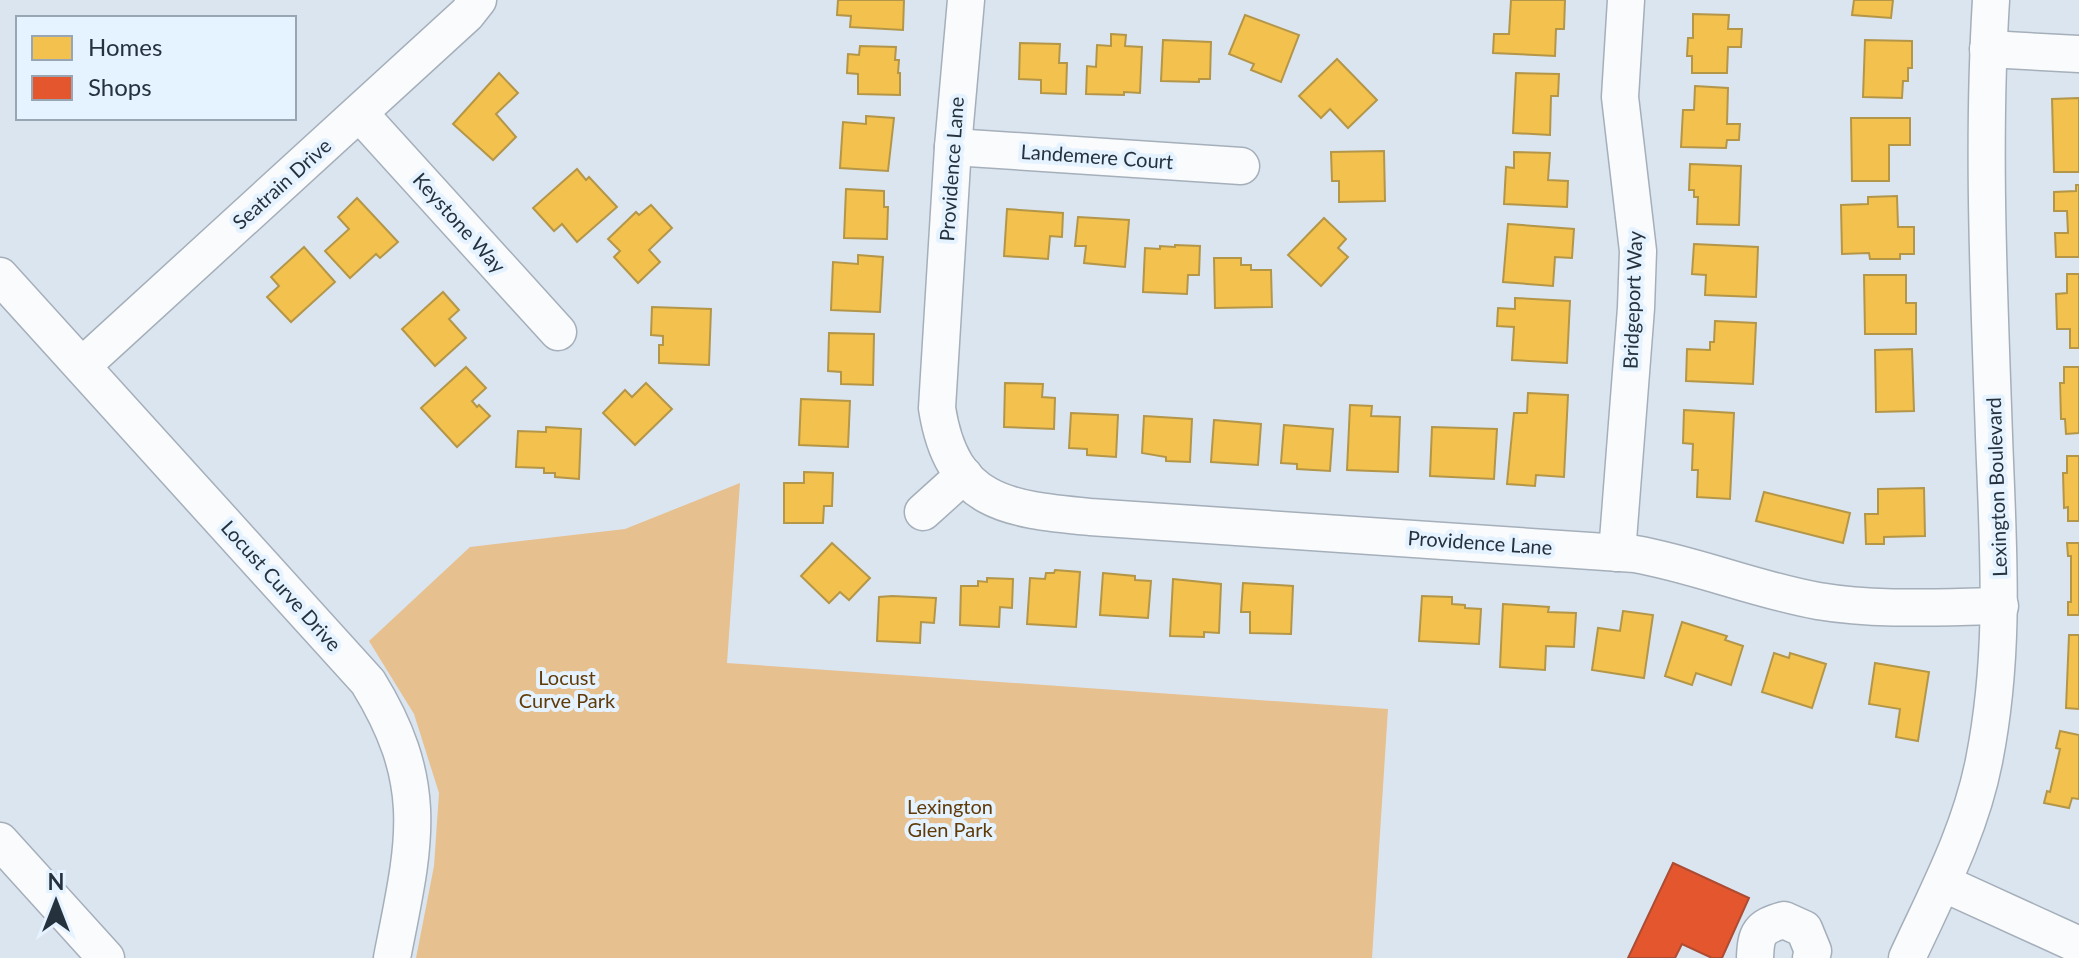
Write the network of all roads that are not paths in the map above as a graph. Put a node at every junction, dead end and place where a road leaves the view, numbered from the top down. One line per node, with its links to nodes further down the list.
1 (478, 0): 7 (street, Seatrain Drive)
2 (966, 0): 8 (street, Providence Lane)
3 (1626, 0): 15 (street, Bridgeport Way)
4 (1991, 0): 5 (street, Lexington Boulevard)
5 (1988, 49): 6 (street); 16 (street, Lexington Boulevard)
6 (2079, 54)
7 (360, 114): 11 (street, Keystone Way); 12 (street, Seatrain Drive)
8 (953, 147): 9 (street, Landemere Court); 13 (street, Providence Lane)
9 (1241, 166)
10 (0, 276): 12 (street, Locust Curve Drive)
11 (558, 332)
12 (82, 366): 21 (street, Locust Curve Drive)
13 (964, 475): 14 (street); 15 (street, Providence Lane)
14 (923, 512)
15 (1617, 553): 16 (street, Providence Lane)
16 (2000, 606): 18 (street, Lexington Boulevard)
17 (0, 841): 20 (street)
18 (1943, 883): 19 (street); 24 (street, Lexington Boulevard)
19 (2079, 945)
20 (106, 958)
21 (392, 958)
22 (1755, 958): 23 (street)
23 (1811, 958)
24 (1907, 958)

